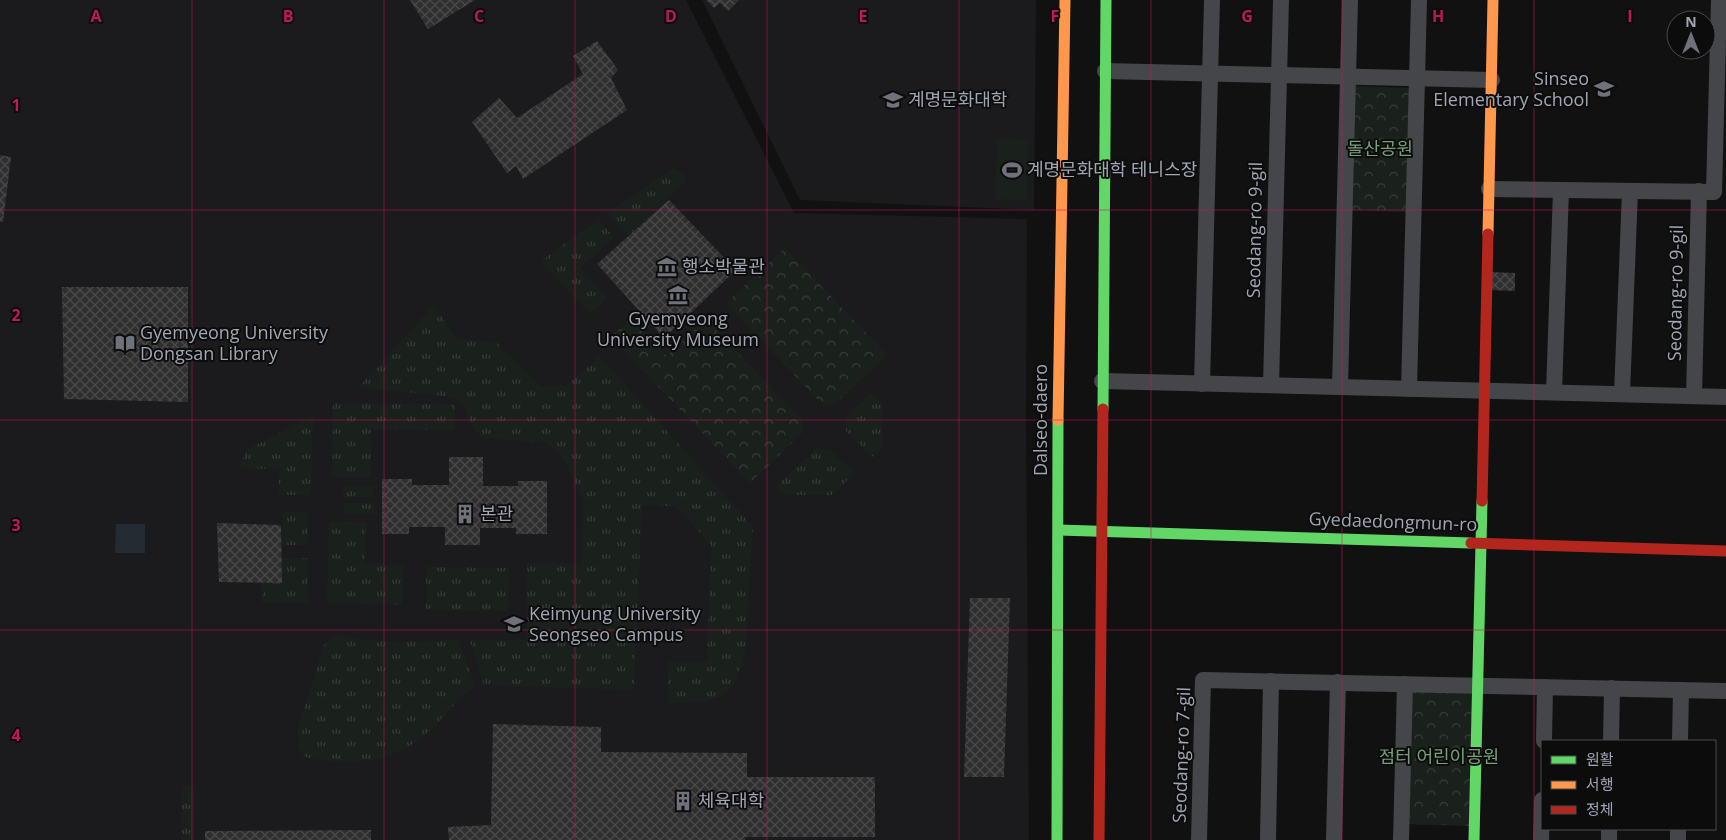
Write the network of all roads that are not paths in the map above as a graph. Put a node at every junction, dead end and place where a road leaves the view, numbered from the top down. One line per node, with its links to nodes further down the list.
1 (1065, 0): 29 (main road, Dalseo-daero)
2 (1106, 0): 9 (main road)
3 (1212, 0): 10 (street)
4 (1281, 0): 11 (street, Seodang-ro 9-gil)
5 (1350, 0): 12 (street)
6 (1419, 0): 13 (street)
7 (1493, 0): 14 (main road)
8 (1719, 0): 18 (street, Seodang-ro 9-gil)
9 (1105, 71): 10 (street); 19 (main road)
10 (1210, 73): 11 (street); 20 (street)
11 (1279, 75): 12 (street); 21 (street, Seodang-ro 9-gil)
12 (1348, 77): 13 (street); 22 (street)
13 (1417, 78): 14 (street); 23 (street)
14 (1492, 80): 15 (main road)
15 (1489, 189): 16 (street); 24 (main road)
16 (1561, 190): 17 (street); 25 (street)
17 (1630, 191): 18 (street); 26 (street)
18 (1706, 191): 27 (street, Seodang-ro 9-gil)
19 (1102, 381): 20 (street); 30 (main road)
20 (1202, 384): 21 (street)
21 (1271, 385): 22 (street)
22 (1340, 387): 23 (street)
23 (1409, 389): 24 (street)
24 (1484, 391): 25 (street); 31 (main road)
25 (1554, 392): 26 (street)
26 (1622, 394): 27 (street)
27 (1694, 396): 28 (street)
28 (1726, 397)
29 (1059, 530): 30 (main road, Gyedaedongmun-ro); 44 (main road, Dalseo-daero)
30 (1102, 530): 31 (main road, Gyedaedongmun-ro); 45 (main road)
31 (1481, 542): 32 (main road, Gyedaedongmun-ro); 36 (main road)
32 (1726, 551)
33 (1272, 681): 34 (street, Seodang-ro 7-gil); 46 (street, Seodang-ro 7-gil); 47 (street)
34 (1338, 682): 35 (street, Seodang-ro 7-gil); 48 (street)
35 (1404, 684): 36 (street, Seodang-ro 7-gil); 49 (street)
36 (1477, 686): 37 (street, Seodang-ro 7-gil); 50 (main road)
37 (1545, 687): 38 (street, Seodang-ro 7-gil); 41 (street)
38 (1612, 688): 39 (street, Seodang-ro 7-gil); 42 (street)
39 (1681, 690): 40 (street, Seodang-ro 7-gil); 43 (street)
40 (1726, 691)
41 (1544, 740)
42 (1611, 740)
43 (1680, 740)
44 (1057, 840)
45 (1099, 840)
46 (1199, 840)
47 (1268, 840)
48 (1334, 840)
49 (1401, 840)
50 (1474, 840)

